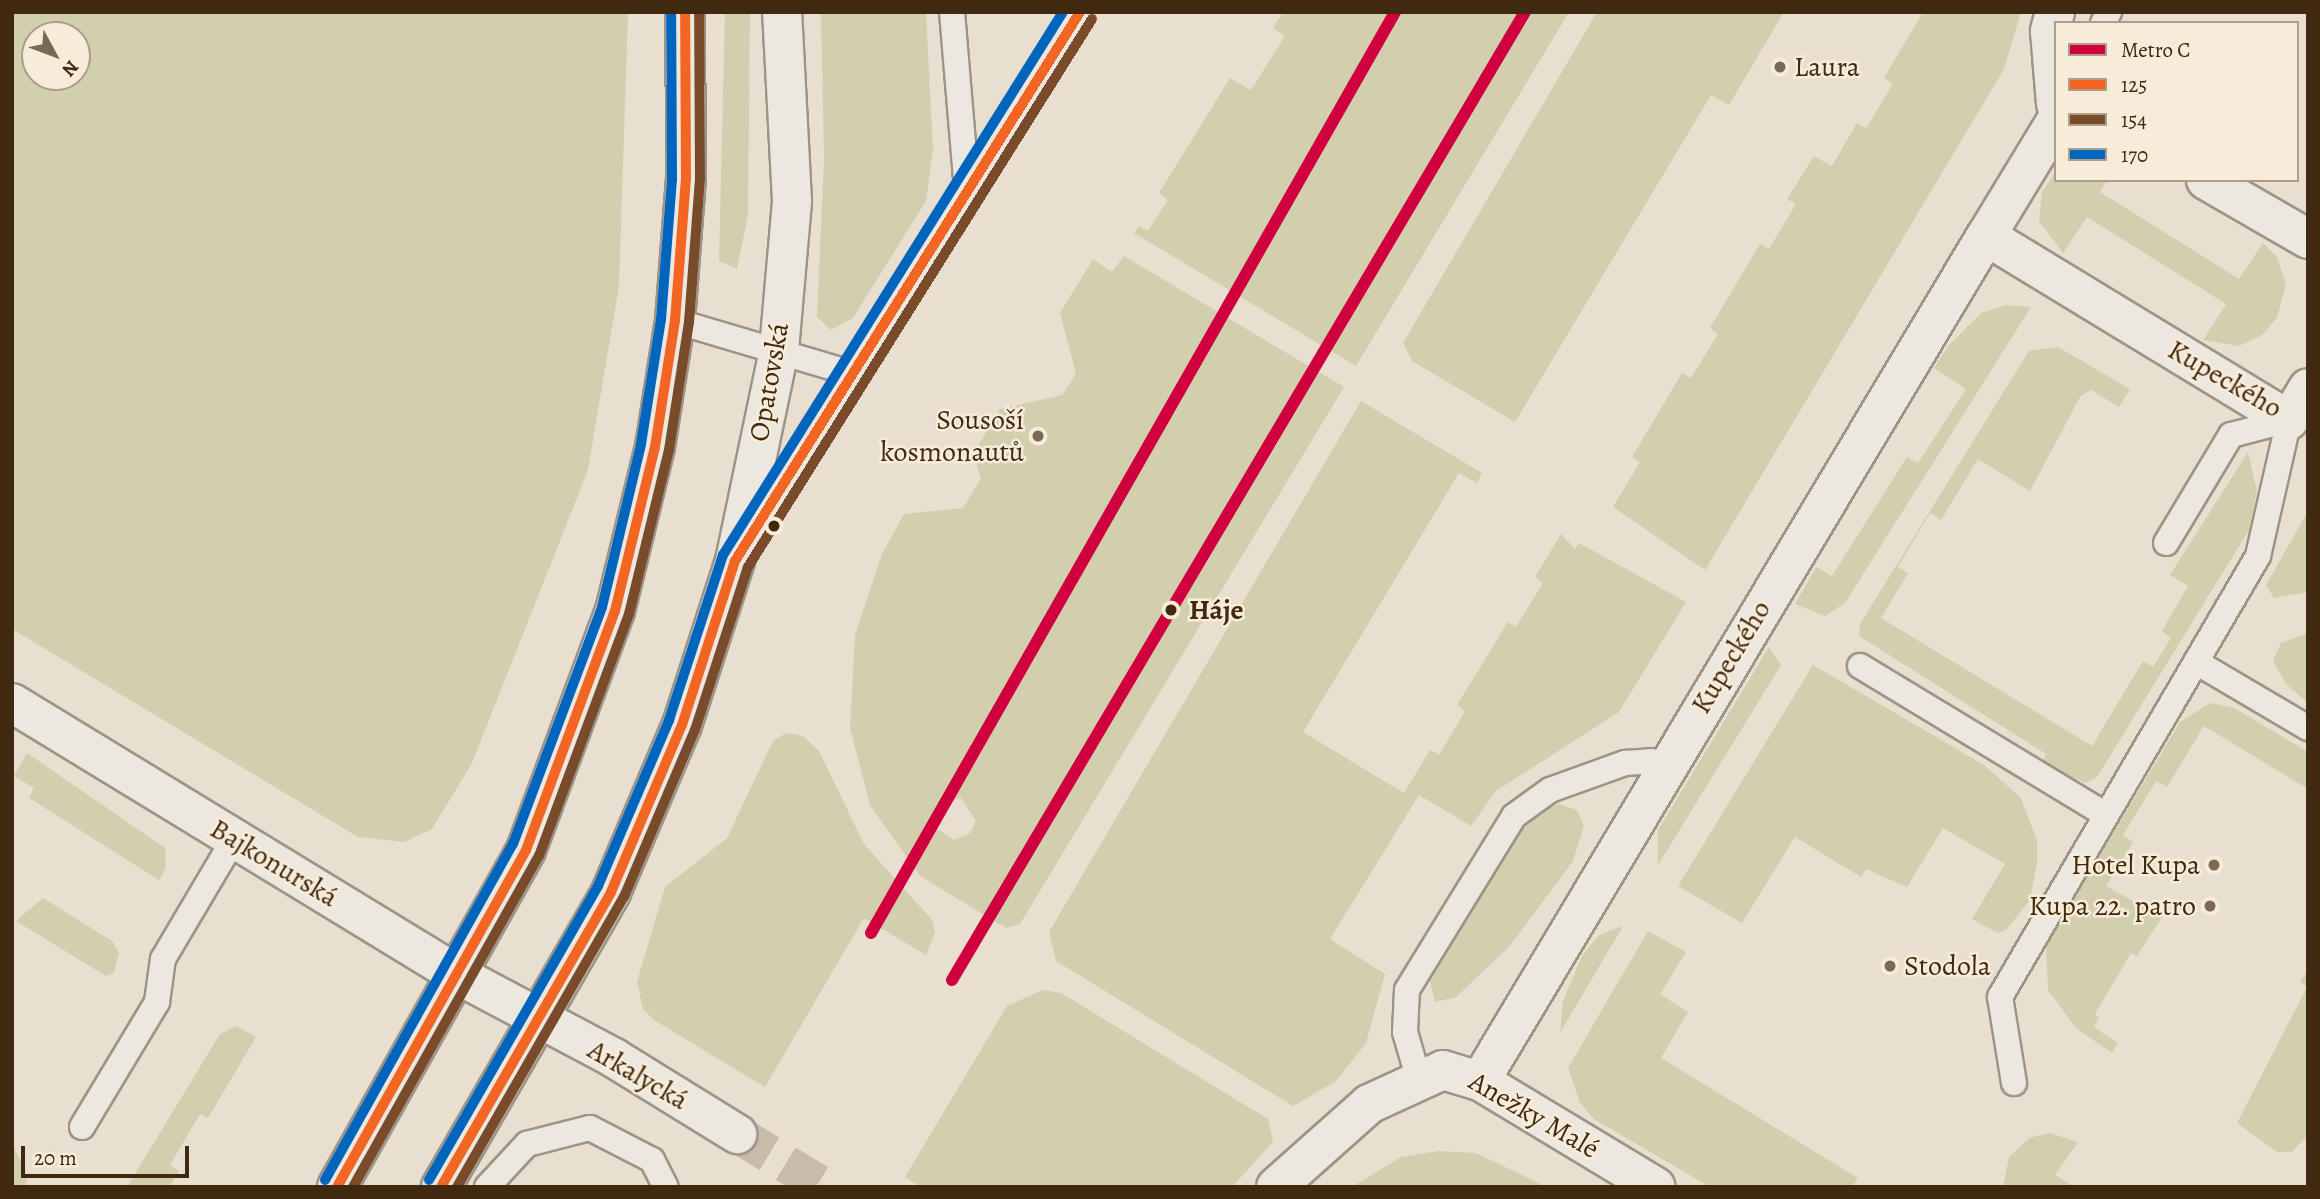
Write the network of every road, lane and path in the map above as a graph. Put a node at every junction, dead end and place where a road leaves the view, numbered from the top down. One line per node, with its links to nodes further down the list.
1 (685, 12): 12 (street)
2 (782, 12): 13 (street, Opatovská)
3 (952, 12): 9 (lane)
4 (1080, 12): 9 (lane)
5 (2055, 12): 6 (street)
6 (2054, 80)
7 (2054, 124): 10 (street, Kupeckého)
8 (2209, 182): 11 (street)
9 (967, 190): 14 (lane)
10 (1986, 236): 15 (street, Kupeckého); 22 (street, Kupeckého)
11 (2308, 239)
12 (675, 321): 13 (lane); 25 (street)
13 (779, 350): 14 (lane); 17 (street, Opatovská)
14 (854, 374): 17 (lane)
15 (2298, 404): 16 (lane); 18 (lane)
16 (2166, 543)
17 (735, 561): 26 (street, Opatovská)
18 (2196, 662): 21 (lane); 23 (lane)
19 (1860, 666): 23 (lane)
20 (12, 703): 24 (street, Bajkonurská)
21 (2308, 729)
22 (1665, 768): 27 (lane); 28 (street, Kupeckého)
23 (2104, 814): 29 (lane)
24 (234, 839): 25 (street, Bajkonurská); 30 (lane)
25 (458, 975): 26 (street, Bajkonurská); 32 (street)
26 (538, 1020): 31 (street, Arkalycká); 33 (street, Opatovská)
27 (1418, 1077): 28 (street, Anežky Malé); 36 (street, Anežky Malé)
28 (1480, 1081): 37 (street, Anežky Malé)
29 (2014, 1083)
30 (82, 1127)
31 (737, 1134)
32 (337, 1187)
33 (441, 1187)
34 (487, 1187): 35 (lane)
35 (666, 1187)
36 (1276, 1187)
37 (1657, 1187)

